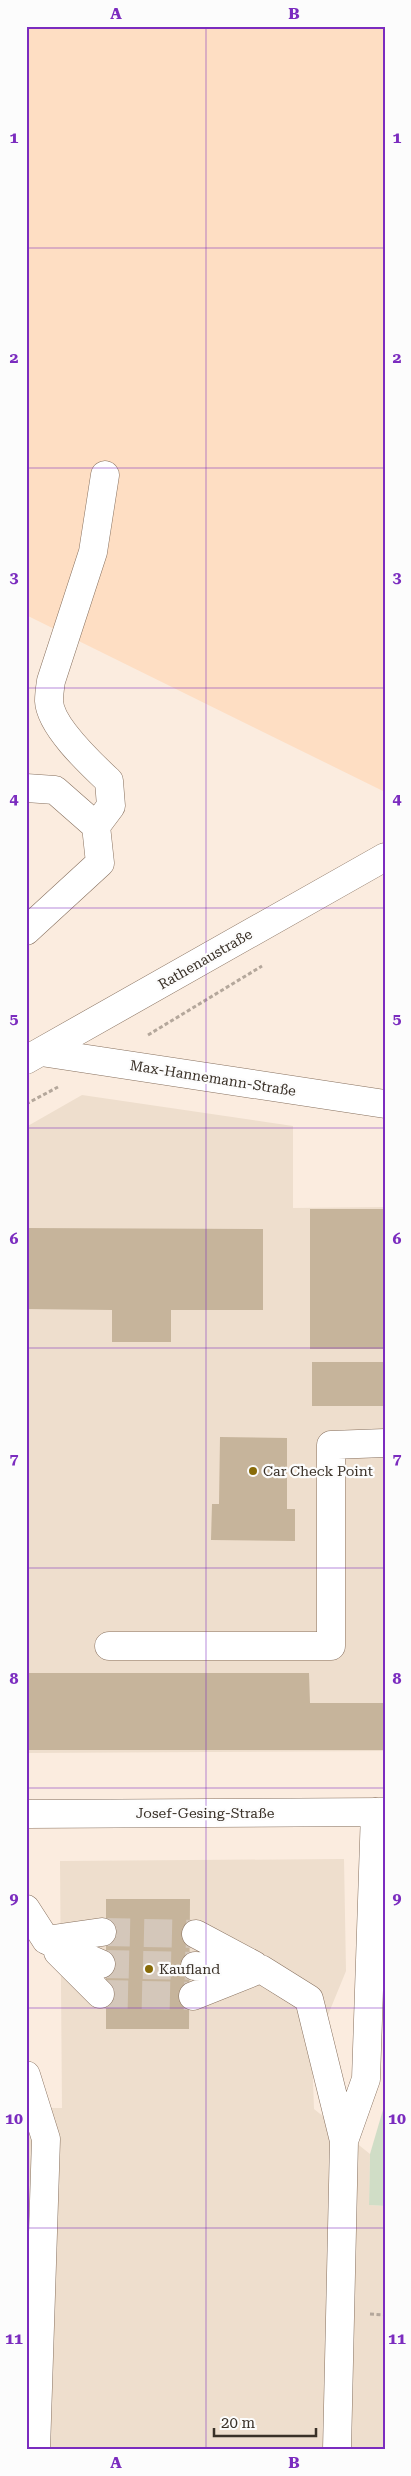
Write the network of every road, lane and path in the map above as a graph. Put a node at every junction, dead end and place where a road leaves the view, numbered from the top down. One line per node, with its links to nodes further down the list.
1 (104, 475): 3 (street)
2 (26, 788): 3 (street)
3 (96, 826): 5 (street)
4 (385, 857): 8 (street, Rathenaustraße)
5 (26, 931)
6 (266, 963): 7 (path)
7 (147, 1036)
8 (34, 1056): 11 (street, Max-Hannemann-Straße)
9 (61, 1085): 10 (path)
10 (26, 1104)
11 (385, 1104)
12 (385, 1443): 13 (street)
13 (109, 1646)
14 (380, 1812): 15 (street, Josef-Gesing-Straße); 26 (street)
15 (26, 1814)
16 (26, 1909): 19 (street)
17 (102, 1932): 19 (street)
18 (196, 1934): 22 (street)
19 (46, 1940): 20 (street); 23 (street)
20 (101, 1964)
21 (195, 1966): 22 (street)
22 (262, 1969): 24 (street); 26 (street)
23 (100, 1994)
24 (193, 1996)
25 (26, 2074): 27 (street)
26 (344, 2141): 28 (street)
27 (36, 2450)
28 (337, 2450)

